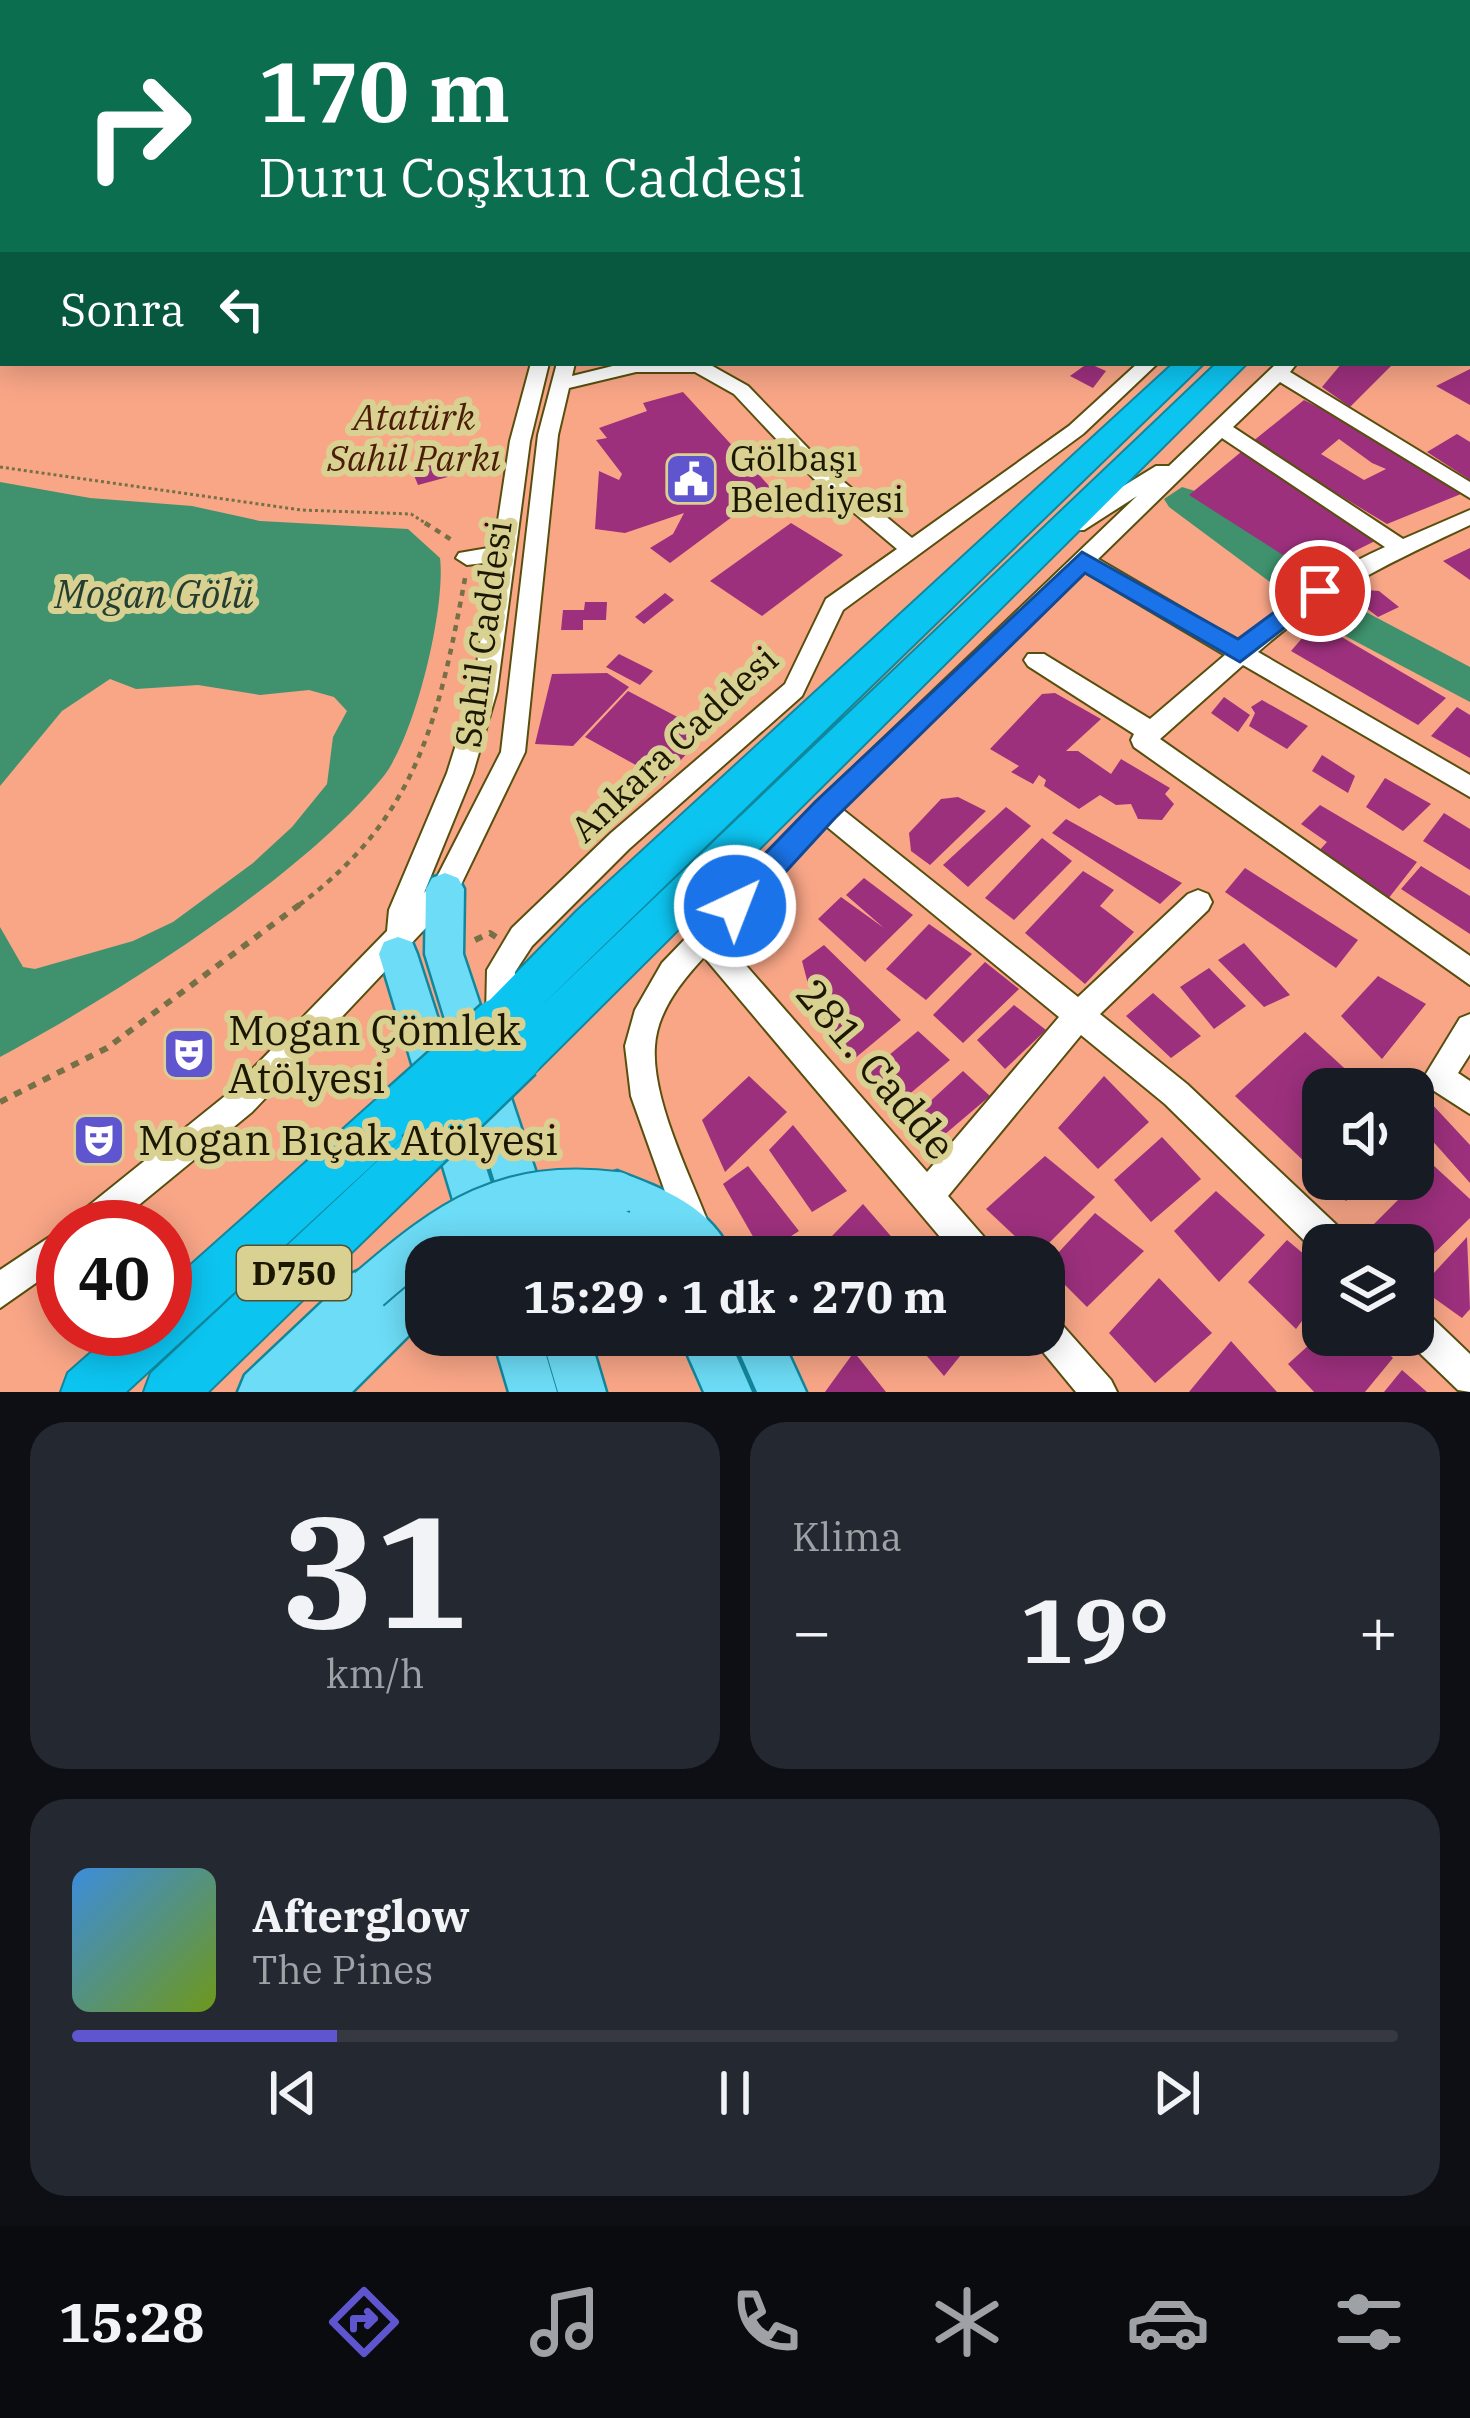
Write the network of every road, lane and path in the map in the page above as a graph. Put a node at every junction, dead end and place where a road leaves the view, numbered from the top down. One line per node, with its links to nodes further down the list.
1 (539, 366): 16 (street)
2 (636, 366): 8 (street, Sahil Caddesi)
3 (693, 366): 13 (street, Sahil Caddesi)
4 (1146, 366): 13 (street, Ankara Caddesi)
5 (1187, 366): 30 (highway, D750)
6 (1230, 366): 15 (highway, D750)
7 (1284, 368): 9 (street); 11 (street)
8 (562, 374): 23 (street, Sahil Caddesi)
9 (1220, 434): 14 (street); 15 (street); 15 (street)
10 (0, 467): 17 (path)
11 (1470, 490)
12 (1470, 517): 14 (street)
13 (908, 546): 30 (street, Ankara Caddesi)
14 (1402, 548): 18 (street)
15 (1068, 550): 18 (street); 22 (street); 30 (highway, D750)
16 (506, 553): 17 (street); 26 (street)
17 (467, 558): 32 (path)
18 (1240, 652): 20 (street); 21 (street)
19 (1036, 660): 20 (street)
20 (1151, 733): 27 (street)
21 (1470, 787)
22 (825, 810): 25 (street); 28 (street)
23 (445, 889): 26 (street, Sahil Caddesi); 39 (main road)
24 (1198, 902): 28 (street)
25 (705, 938): 33 (street, 281. Cadde); 40 (street)
26 (399, 945): 34 (street, Sahil Caddesi); 37 (main road)
27 (1470, 972)
28 (1079, 1016): 33 (street); 35 (street)
29 (1470, 1028): 31 (street)
30 (506, 1032): 45 (highway, D750, bridge); 55 (highway, D750, bridge)
31 (1470, 1099)
32 (0, 1102)
33 (926, 1197): 41 (street, 281. Cadde)
34 (121, 1200)
35 (1311, 1224)
36 (437, 1236): 40 (main road, bridge)
37 (486, 1236)
38 (504, 1236): 40 (main road, bridge)
39 (534, 1236)
40 (662, 1236)
41 (961, 1236)
42 (36, 1264): 43 (street)
43 (0, 1290)
44 (396, 1296): 56 (main road); 57 (main road)
45 (192, 1298)
46 (1434, 1343): 53 (street)
47 (1065, 1354): 62 (street)
48 (127, 1356): 54 (highway)
49 (522, 1356): 58 (main road)
50 (571, 1356): 59 (main road)
51 (712, 1356): 60 (main road)
52 (766, 1356): 61 (main road)
53 (1470, 1378)
54 (87, 1392)
55 (170, 1392)
56 (262, 1392)
57 (317, 1392)
58 (533, 1392)
59 (582, 1392)
60 (728, 1392)
61 (782, 1392)
62 (1099, 1392)

